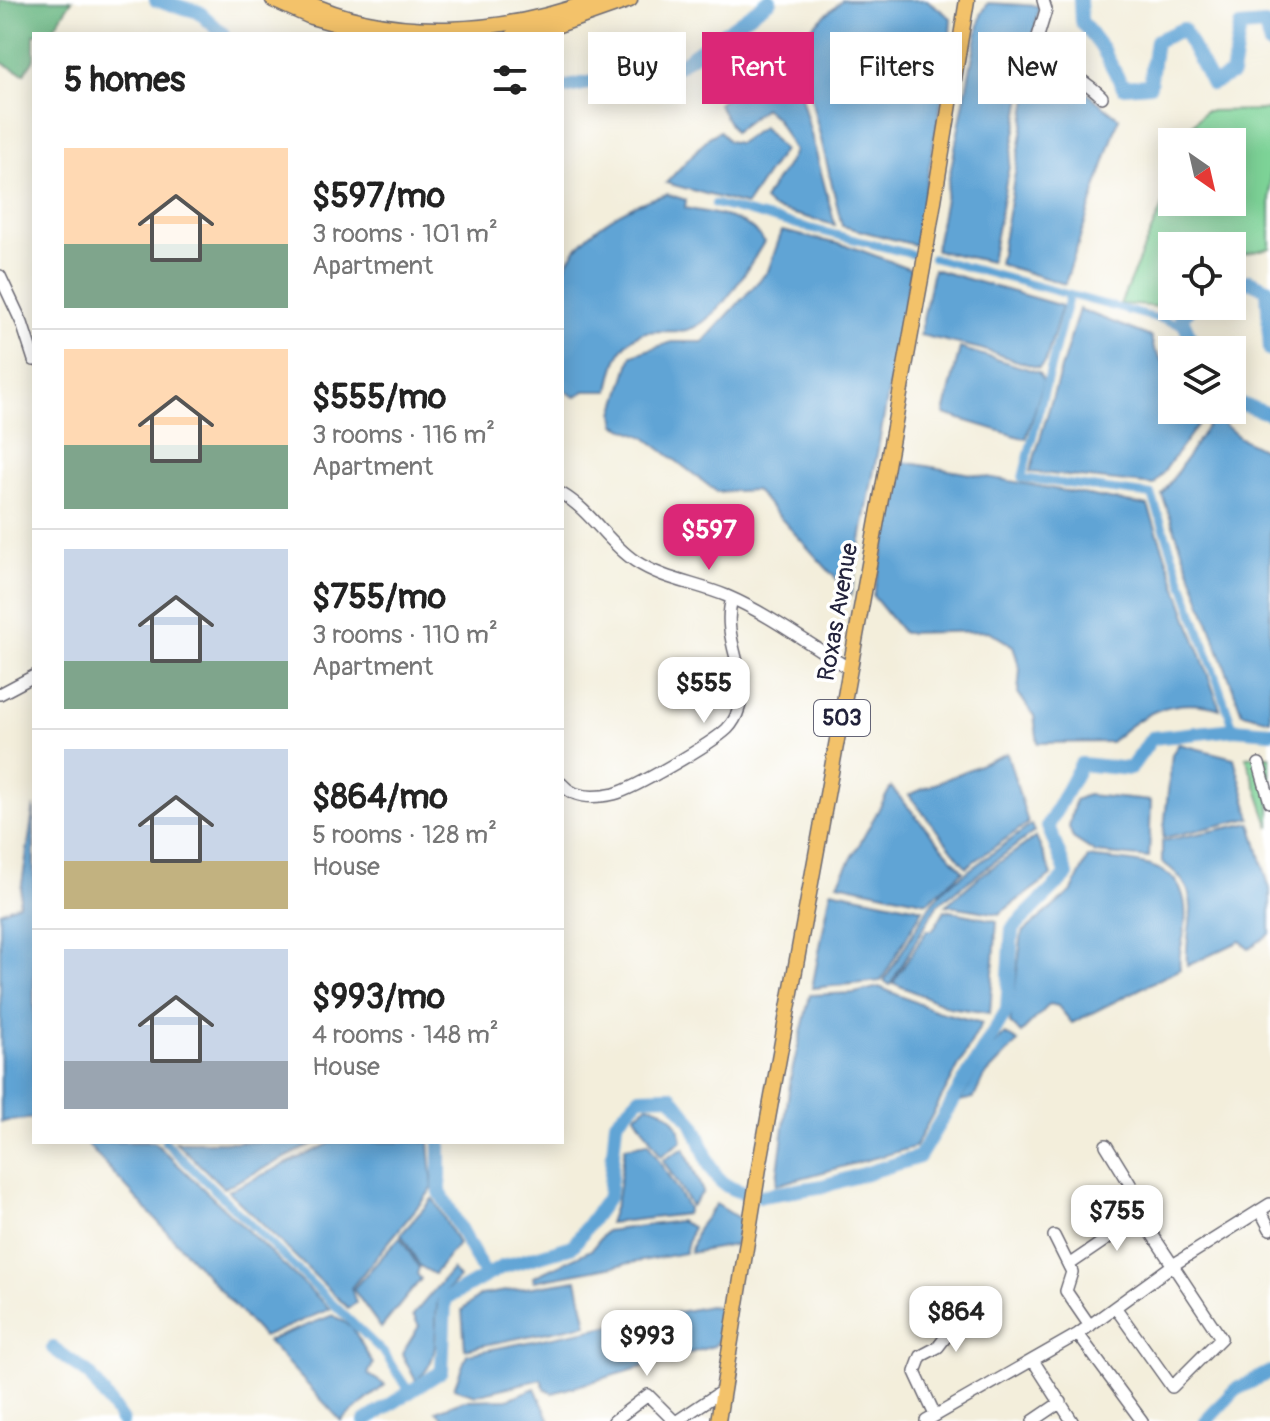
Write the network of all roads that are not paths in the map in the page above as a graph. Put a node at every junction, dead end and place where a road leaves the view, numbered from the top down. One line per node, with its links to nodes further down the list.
1 (273, 0): 7 (main road)
2 (302, 0): 6 (main road)
3 (630, 0): 6 (main road)
4 (967, 0): 14 (main road, Roxas Avenue / 503)
5 (1043, 0): 9 (street)
6 (598, 3): 8 (main road)
7 (366, 32)
8 (524, 32)
9 (1102, 97)
10 (0, 276): 11 (street)
11 (32, 354)
12 (564, 495): 13 (street)
13 (732, 599): 14 (street); 18 (street)
14 (850, 669): 32 (main road, Roxas Avenue / 503)
15 (32, 677): 16 (street)
16 (0, 694)
17 (1259, 764): 19 (street)
18 (564, 785)
19 (1270, 802)
20 (1106, 1145): 22 (street)
21 (1265, 1207): 23 (street); 26 (street)
22 (1145, 1213): 25 (street); 26 (street)
23 (1270, 1229)
24 (1054, 1236): 25 (street)
25 (1070, 1264): 29 (street)
26 (1173, 1265): 28 (street); 28 (street)
27 (932, 1299): 34 (street)
28 (1115, 1307): 29 (street)
29 (1090, 1326): 30 (street)
30 (1078, 1334): 31 (street); 40 (street)
31 (1034, 1362): 33 (street); 34 (street)
32 (722, 1391): 36 (street); 37 (main road, Roxas Avenue / 503)
33 (1061, 1402): 38 (street); 39 (street)
34 (929, 1419)
35 (614, 1421): 36 (street)
36 (676, 1421)
37 (718, 1421)
38 (1033, 1421)
39 (1072, 1421)
40 (1142, 1421)

